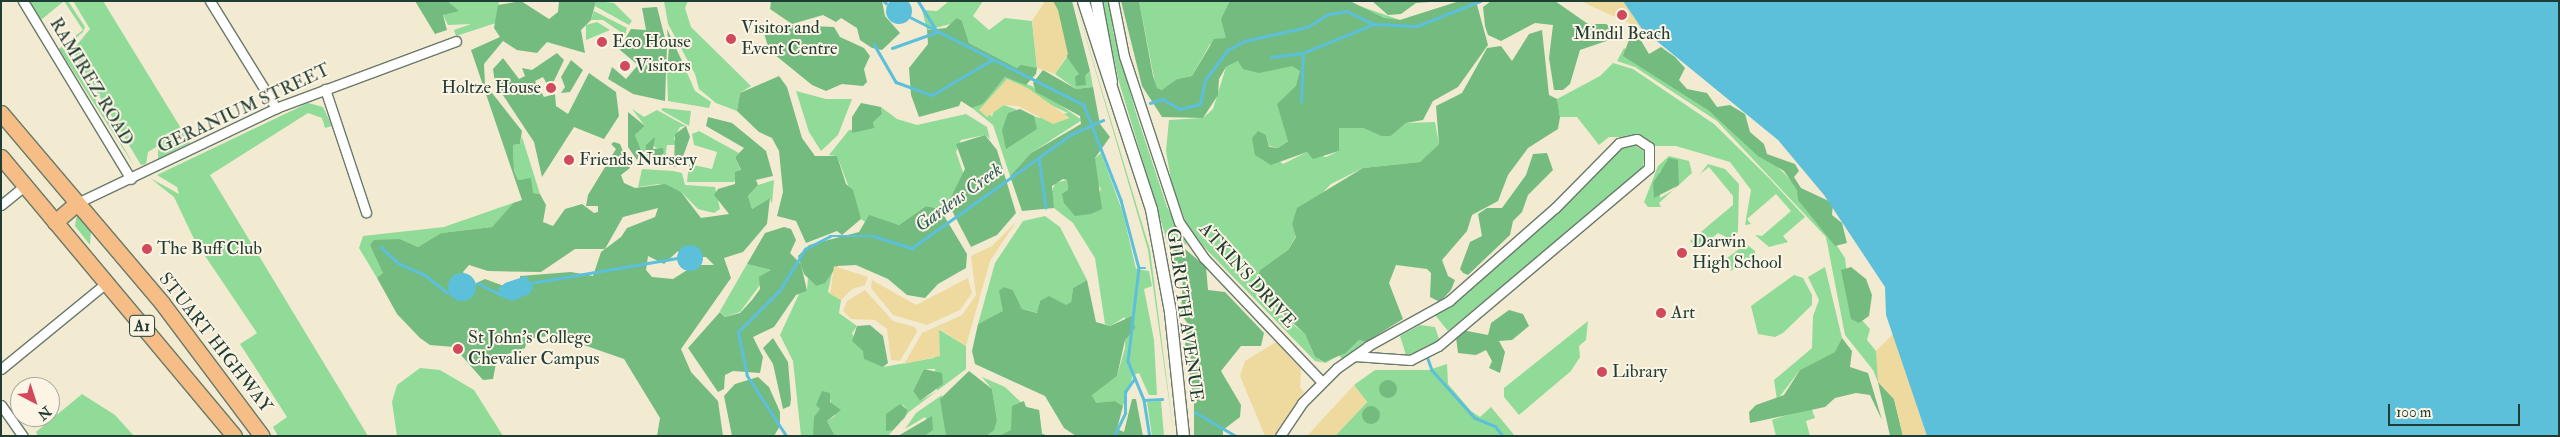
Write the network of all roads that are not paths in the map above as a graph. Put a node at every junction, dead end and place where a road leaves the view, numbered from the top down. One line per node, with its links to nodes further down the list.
1 (23, 1): 12 (street, RAMIREZ ROAD)
2 (210, 1): 9 (street)
3 (1083, 1): 7 (street, GILRUTH AVENUE)
4 (1096, 1): 7 (street, GILRUTH AVENUE)
5 (1113, 1): 21 (street, ATKINS DRIVE)
6 (456, 41): 8 (street, GERANIUM STREET)
7 (1111, 86): 27 (street, GILRUTH AVENUE)
8 (325, 89): 9 (street, GERANIUM STREET); 16 (street)
9 (276, 108): 12 (street, GERANIUM STREET)
10 (1, 113): 14 (highway, STUART HIGHWAY / A1)
11 (1, 157): 13 (highway, A1)
12 (131, 179): 14 (street, GERANIUM STREET)
13 (26, 185): 15 (street); 17 (highway, A1)
14 (77, 203): 17 (highway); 23 (highway, STUART HIGHWAY / A1)
15 (1, 205)
16 (366, 212)
17 (55, 222): 18 (highway, A1)
18 (106, 283): 20 (street); 24 (highway, A1)
19 (1355, 356): 19 (street); 21 (street)
20 (1, 369)
21 (1322, 382): 28 (street)
22 (1, 405): 25 (street)
23 (250, 417): 24 (highway); 26 (highway, STUART HIGHWAY / A1)
24 (230, 434)
25 (23, 436)
26 (262, 436)
27 (1183, 436)
28 (1280, 436)

